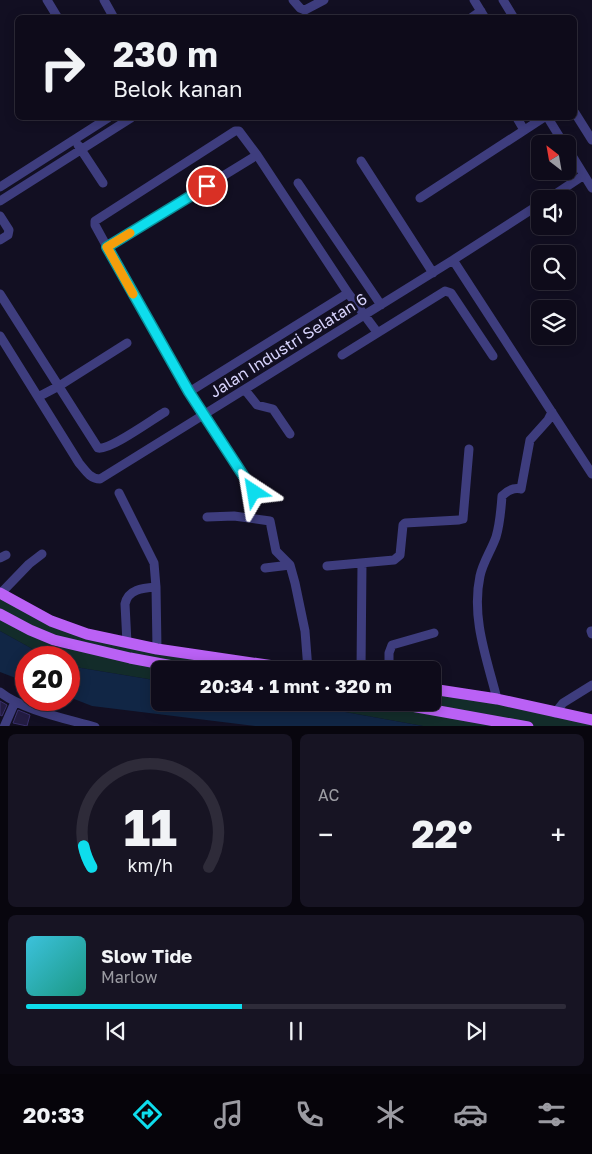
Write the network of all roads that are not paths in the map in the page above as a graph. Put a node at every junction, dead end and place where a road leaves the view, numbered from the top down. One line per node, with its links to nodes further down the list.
1 (47, 0): 8 (street)
2 (104, 0): 9 (street)
3 (293, 0): 4 (street)
4 (324, 0)
5 (474, 0): 7 (street)
6 (503, 0): 10 (street)
7 (483, 14)
8 (56, 15)
9 (112, 15)
10 (512, 15)
11 (577, 117): 20 (street)
12 (105, 120): 19 (street)
13 (126, 120): 21 (street)
14 (517, 120): 17 (street)
15 (540, 120): 17 (street)
16 (549, 120): 18 (street)
17 (524, 130): 31 (street)
18 (558, 135)
19 (74, 139): 21 (street); 28 (street)
20 (592, 140)
21 (81, 149): 26 (street); 32 (street)
22 (257, 155): 36 (street); 36 (street); 39 (street)
23 (361, 161): 38 (street)
24 (576, 162): 25 (street)
25 (584, 175): 29 (street); 30 (street)
26 (103, 183)
27 (298, 183): 41 (street)
28 (0, 187)
29 (592, 188)
30 (562, 190)
31 (420, 198)
32 (0, 201)
33 (531, 210): 37 (street, Jalan Industri Selatan 6)
34 (0, 218): 35 (street)
35 (0, 240)
36 (107, 247): 50 (street)
37 (453, 260): 38 (street, Jalan Industri Selatan 6); 53 (street)
38 (433, 273): 41 (street, Jalan Industri Selatan 6)
39 (348, 293): 42 (street); 50 (street)
40 (0, 294): 48 (street)
41 (381, 305): 42 (street, Jalan Industri Selatan 6)
42 (365, 315): 43 (street); 49 (street, Jalan Industri Selatan 6)
43 (377, 332): 46 (street); 47 (street)
44 (0, 336): 51 (street, Jalan Industri Selatan 6)
45 (127, 344): 48 (street)
46 (342, 355)
47 (493, 356)
48 (59, 386): 51 (street); 52 (street)
49 (245, 390): 54 (street, Jalan Industri Selatan 6); 55 (street)
50 (189, 392): 54 (street)
51 (38, 397): 54 (street, Jalan Industri Selatan 6)
52 (165, 412)
53 (552, 412): 57 (street); 80 (street)
54 (204, 415): 59 (street)
55 (290, 434)
56 (469, 449): 62 (street)
57 (592, 474)
58 (119, 492): 66 (street)
59 (254, 492)
60 (207, 517): 63 (street)
61 (42, 554): 67 (street)
62 (362, 563): 64 (street); 74 (street)
63 (290, 565): 65 (street); 73 (street)
64 (327, 566)
65 (265, 568)
66 (156, 587): 70 (street); 71 (street)
67 (0, 593): 70 (main road)
68 (0, 614): 76 (main road)
69 (434, 633): 75 (street)
70 (127, 643): 71 (main road)
71 (157, 649): 72 (main road)
72 (239, 661)
73 (307, 661)
74 (361, 661)
75 (388, 661)
76 (151, 662)
77 (592, 685): 84 (street)
78 (441, 691): 80 (main road)
79 (0, 692): 81 (street)
80 (497, 700): 84 (main road)
81 (15, 702): 86 (street)
82 (41, 711): 87 (street)
83 (441, 711): 88 (main road)
84 (555, 713): 85 (main road)
85 (592, 720)
86 (4, 726)
87 (95, 726)
88 (528, 726)

